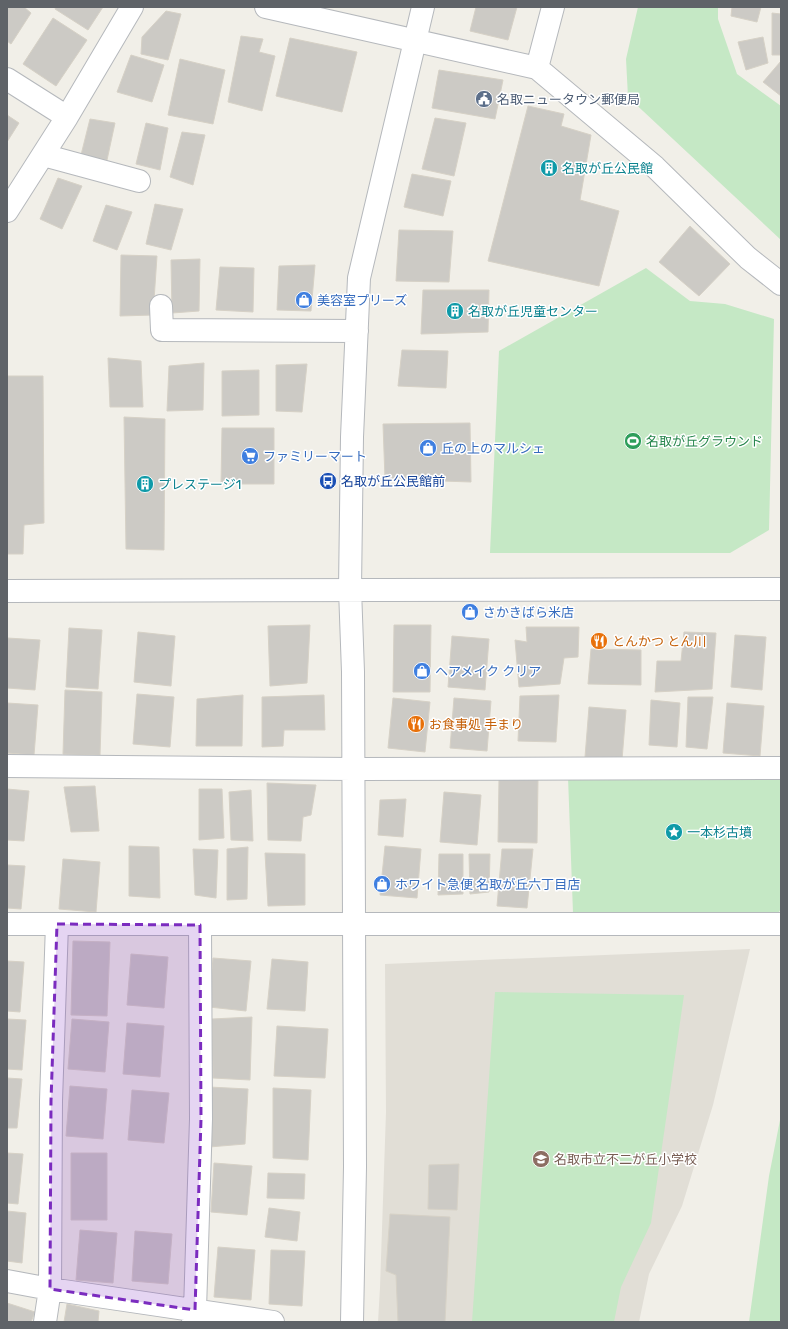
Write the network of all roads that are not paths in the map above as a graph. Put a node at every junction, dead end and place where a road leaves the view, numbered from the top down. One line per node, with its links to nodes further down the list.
1 (132, 7): 8 (street)
2 (266, 7): 5 (street)
3 (423, 7): 5 (street)
4 (553, 7): 6 (street)
5 (416, 40): 6 (street); 14 (street)
6 (537, 68): 12 (street)
7 (7, 79): 8 (street)
8 (67, 117): 9 (street)
9 (43, 155): 10 (street); 11 (street)
10 (139, 181)
11 (7, 211)
12 (781, 284)
13 (161, 306): 14 (street)
14 (357, 332): 15 (street)
15 (350, 589): 16 (street); 17 (street); 20 (street)
16 (781, 589)
17 (7, 591)
18 (7, 766): 20 (street)
19 (781, 768): 20 (street)
20 (353, 769): 23 (street)
21 (7, 924): 22 (street)
22 (57, 924): 25 (street); 27 (street)
23 (354, 924): 24 (street); 25 (street); 31 (street)
24 (781, 924)
25 (200, 925): 28 (street)
26 (7, 1281): 27 (street)
27 (50, 1289): 28 (street); 29 (street)
28 (194, 1316): 30 (street)
29 (45, 1322)
30 (273, 1322)
31 (352, 1322)

